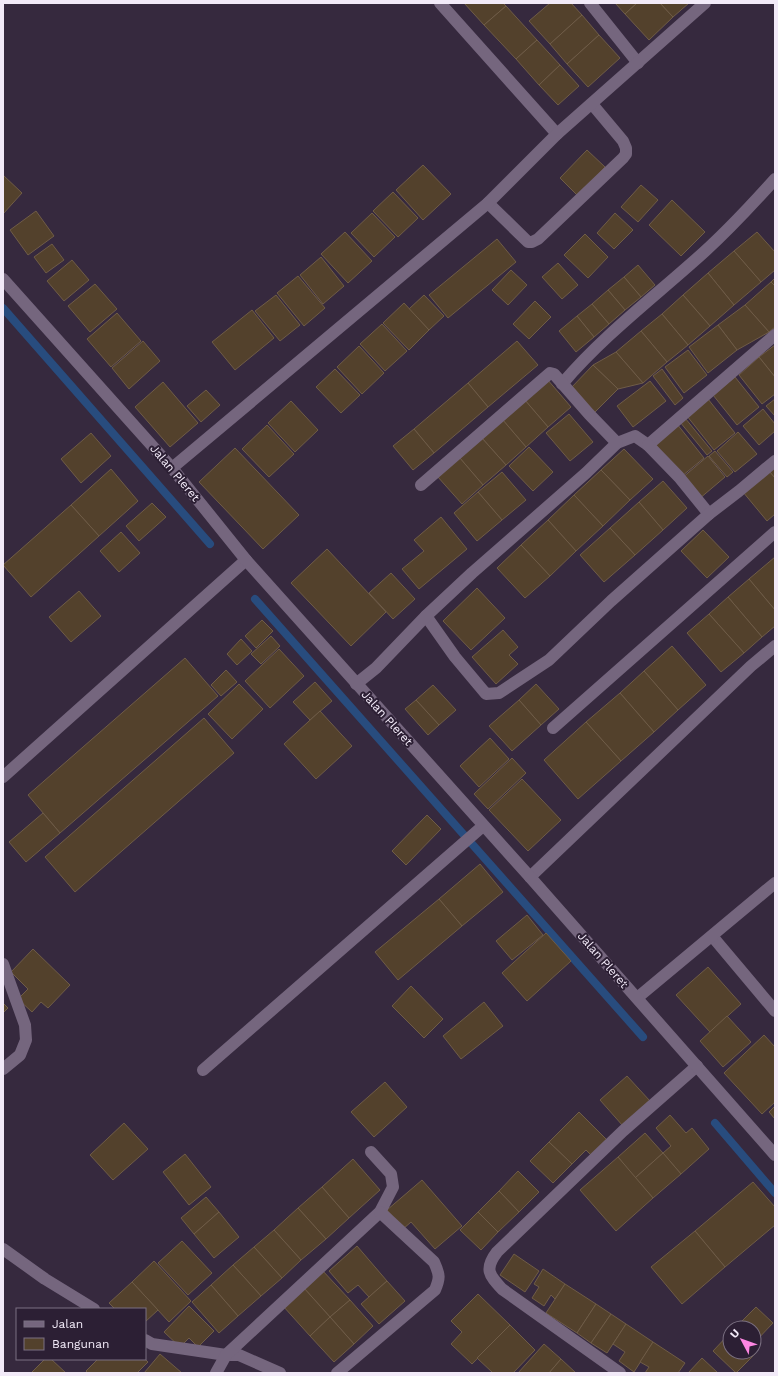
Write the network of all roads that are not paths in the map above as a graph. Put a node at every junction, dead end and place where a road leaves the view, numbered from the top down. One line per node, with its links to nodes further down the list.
1 (440, 3): 6 (street)
2 (590, 3): 4 (street)
3 (705, 3): 4 (street)
4 (638, 63): 5 (street)
5 (592, 104): 6 (street); 8 (street)
6 (557, 134): 8 (street)
7 (775, 179): 11 (street)
8 (488, 203): 15 (street)
9 (3, 279): 15 (street, Jalan Pleret)
10 (775, 335): 13 (street)
11 (562, 384): 12 (street); 16 (street)
12 (617, 443): 13 (street); 20 (street)
13 (648, 445): 17 (street)
14 (775, 461): 17 (street)
15 (172, 468): 19 (street, Jalan Pleret)
16 (421, 485)
17 (709, 514): 20 (street)
18 (775, 532): 23 (street)
19 (246, 560): 22 (street, Jalan Pleret); 24 (street)
20 (426, 616): 22 (street)
21 (775, 646): 26 (street)
22 (356, 684): 25 (street, Jalan Pleret)
23 (553, 728)
24 (3, 777)
25 (483, 826): 26 (street, Jalan Pleret); 34 (street)
26 (530, 878): 30 (street, Jalan Pleret)
27 (775, 883): 28 (street)
28 (712, 936): 30 (street); 31 (street)
29 (3, 964): 33 (street)
30 (637, 998): 32 (street, Jalan Pleret)
31 (775, 1011)
32 (697, 1066): 36 (street, Jalan Pleret); 45 (street)
33 (3, 1069)
34 (202, 1070)
35 (371, 1152): 37 (street)
36 (775, 1155)
37 (380, 1212): 41 (street); 44 (street)
38 (3, 1249): 39 (street)
39 (92, 1308)
40 (146, 1341): 41 (street)
41 (226, 1355): 42 (street); 43 (street)
42 (216, 1373)
43 (280, 1373)
44 (337, 1373)
45 (620, 1373)

